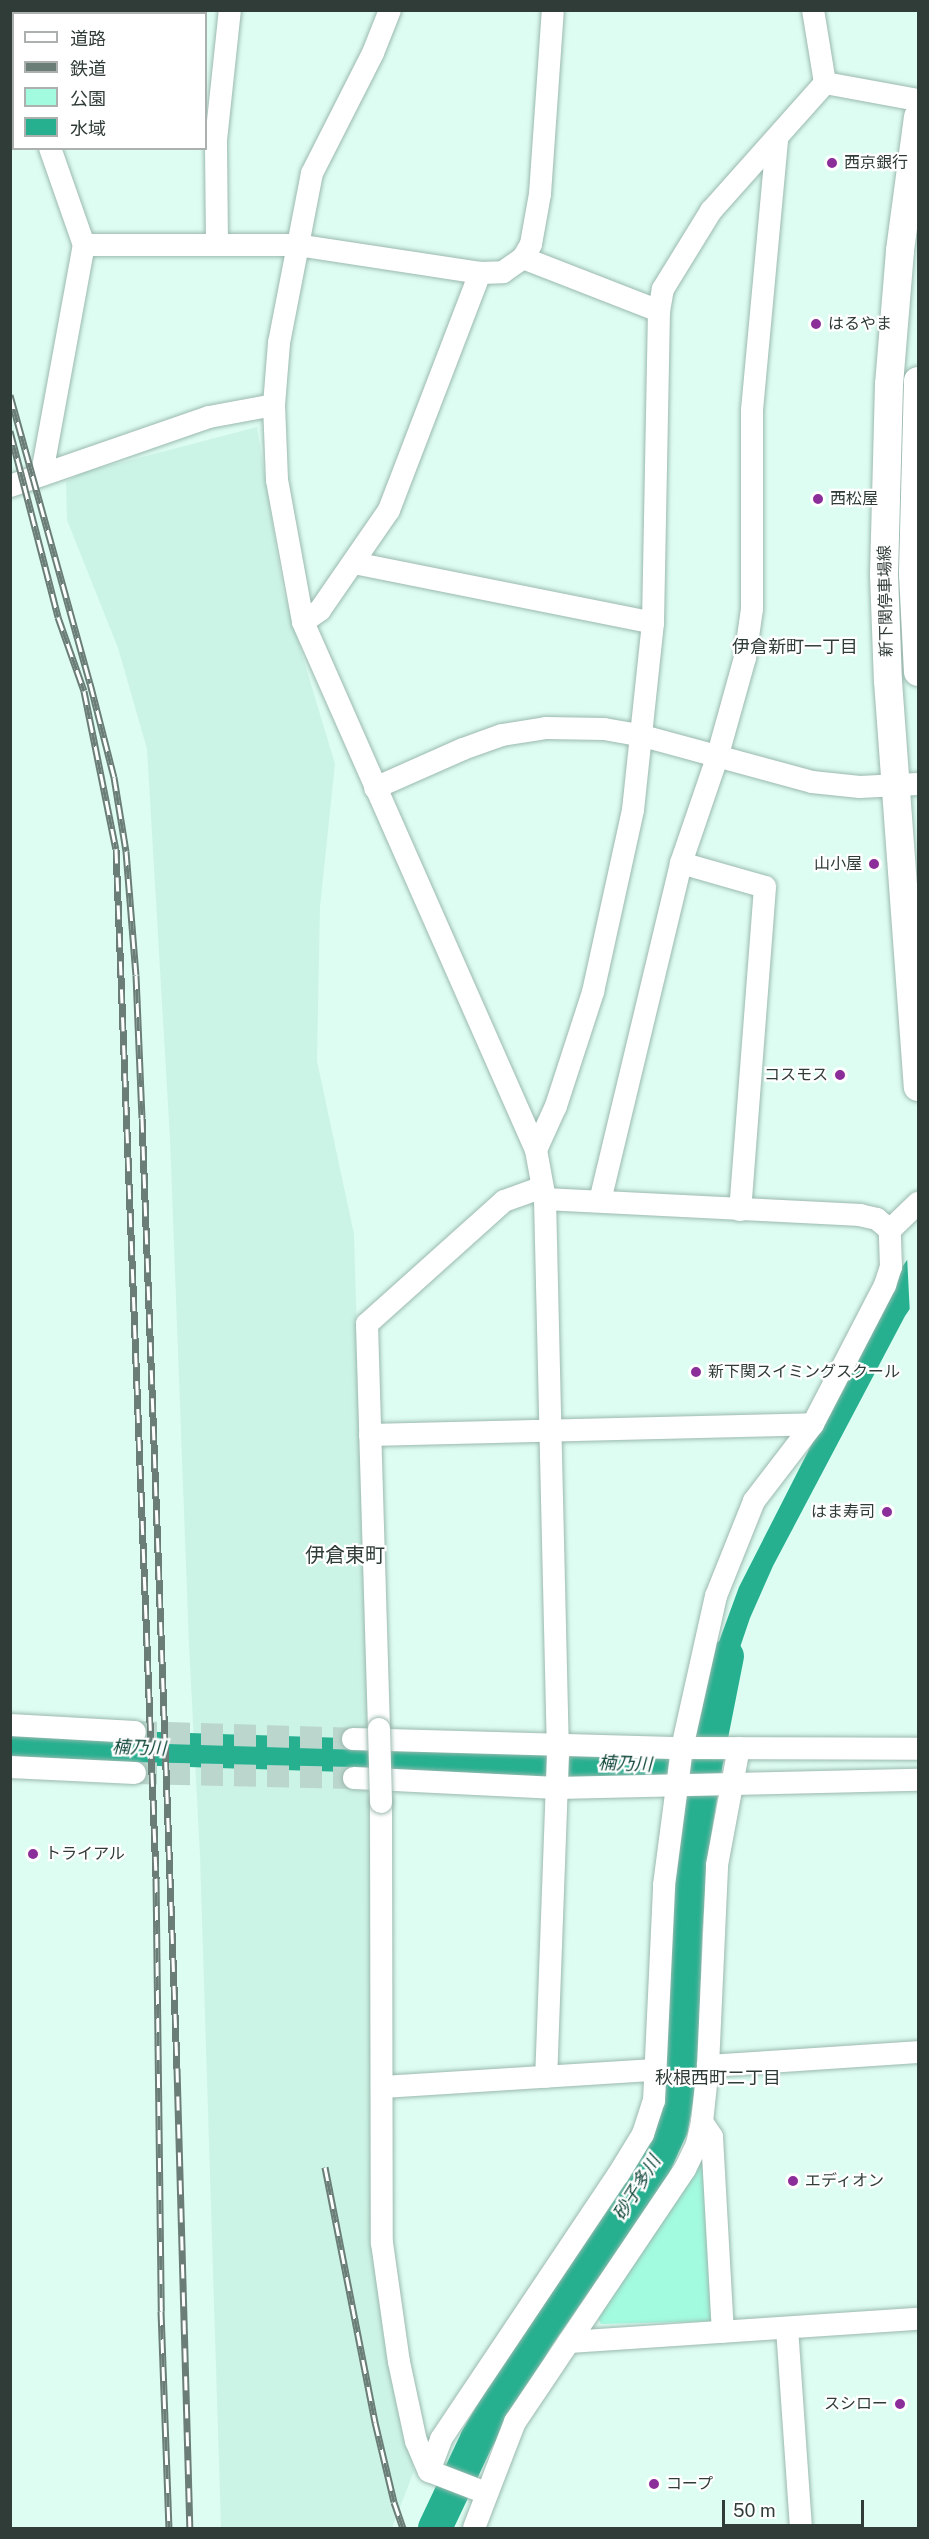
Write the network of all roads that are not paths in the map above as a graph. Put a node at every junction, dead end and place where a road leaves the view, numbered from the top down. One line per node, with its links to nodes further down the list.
1 (230, 10): 8 (street)
2 (390, 10): 13 (street)
3 (553, 10): 14 (street)
4 (813, 10): 5 (street)
5 (825, 83): 6 (street); 9 (street)
6 (918, 99)
7 (918, 117): 27 (main road, 新下関停車場線)
8 (211, 140): 11 (street)
9 (777, 140): 16 (street); 26 (street)
10 (55, 151): 12 (street)
11 (217, 243): 12 (street); 13 (street)
12 (84, 244): 19 (street)
13 (297, 245): 15 (street); 18 (street)
14 (523, 258): 15 (street); 16 (street)
15 (480, 273): 21 (street)
16 (659, 311): 23 (street)
17 (918, 381): 24 (main road, 新下関停車場線)
18 (274, 405): 19 (street); 22 (street)
19 (42, 473): 20 (street)
20 (10, 486)
21 (354, 562): 22 (street); 23 (street)
22 (303, 622): 28 (street)
23 (653, 623): 25 (street)
24 (918, 672)
25 (643, 736): 26 (street); 28 (street); 31 (street)
26 (717, 758): 27 (street); 29 (street)
27 (907, 785): 30 (main road, 新下関停車場線)
28 (375, 788): 31 (street)
29 (681, 863): 33 (street); 35 (street)
30 (918, 1087)
31 (536, 1150): 32 (street)
32 (544, 1193): 33 (street); 38 (street); 39 (street)
33 (600, 1202): 35 (street)
34 (918, 1203): 36 (street)
35 (740, 1210): 36 (street)
36 (890, 1230): 37 (street)
37 (813, 1424): 38 (street); 45 (street)
38 (552, 1429): 39 (street); 46 (street)
39 (370, 1434): 57 (street, bridge)
40 (10, 1725): 41 (street)
41 (135, 1732)
42 (353, 1739): 46 (street)
43 (736, 1748): 44 (street); 45 (street); 52 (street)
44 (918, 1749)
45 (685, 1750): 46 (street); 51 (street)
46 (557, 1766): 49 (street); 51 (street); 56 (street)
47 (10, 1767): 48 (street)
48 (135, 1773)
49 (354, 1778)
50 (918, 1779): 52 (street)
51 (680, 1784): 52 (street); 55 (street)
52 (730, 1786): 54 (street)
53 (918, 2052): 54 (street)
54 (708, 2066): 58 (street)
55 (655, 2070): 56 (street); 63 (street)
56 (546, 2077): 57 (street)
57 (382, 2087): 63 (street)
58 (702, 2122): 61 (street); 62 (street)
59 (918, 2319): 60 (street)
60 (787, 2328): 61 (street); 66 (street)
61 (723, 2332): 62 (street)
62 (569, 2342): 64 (street)
63 (434, 2474): 64 (street)
64 (482, 2491): 65 (street)
65 (474, 2529)
66 (801, 2529)

